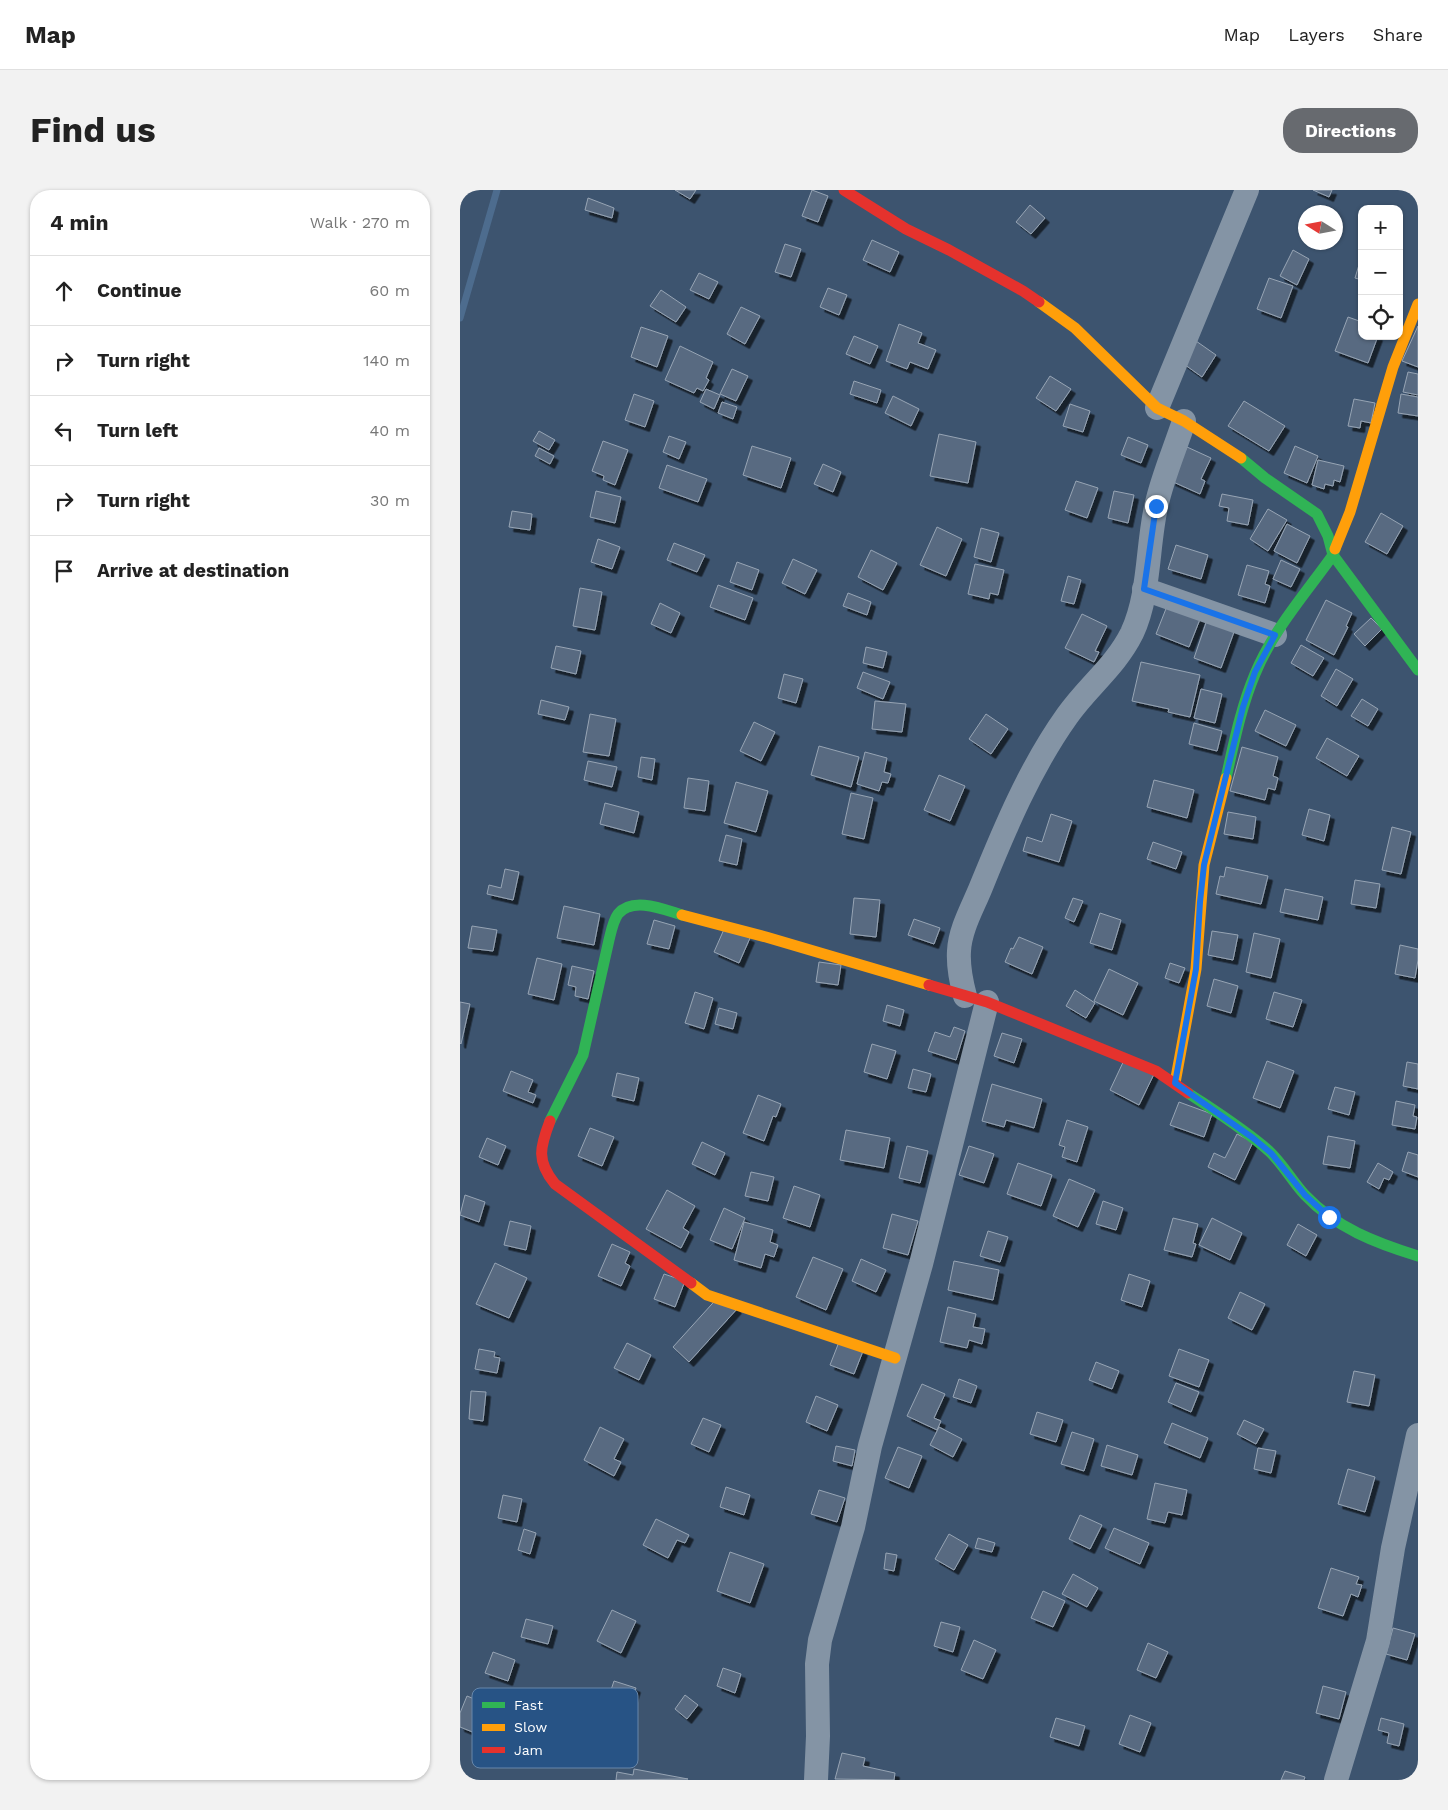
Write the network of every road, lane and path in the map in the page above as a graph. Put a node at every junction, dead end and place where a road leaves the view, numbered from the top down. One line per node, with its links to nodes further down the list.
1 (844, 190): 4 (street)
2 (1247, 190): 4 (street)
3 (1418, 304): 6 (street)
4 (1158, 408): 5 (street)
5 (1184, 421): 6 (street); 7 (street)
6 (1332, 555): 8 (street); 9 (street)
7 (1144, 589): 8 (street); 10 (street)
8 (1275, 635): 11 (street)
9 (1418, 670)
10 (976, 999): 11 (street); 13 (street); 13 (street)
11 (1175, 1083): 12 (street)
12 (1418, 1256)
13 (895, 1358): 15 (street)
14 (1418, 1435): 16 (street)
15 (816, 1780)
16 (1336, 1780)

